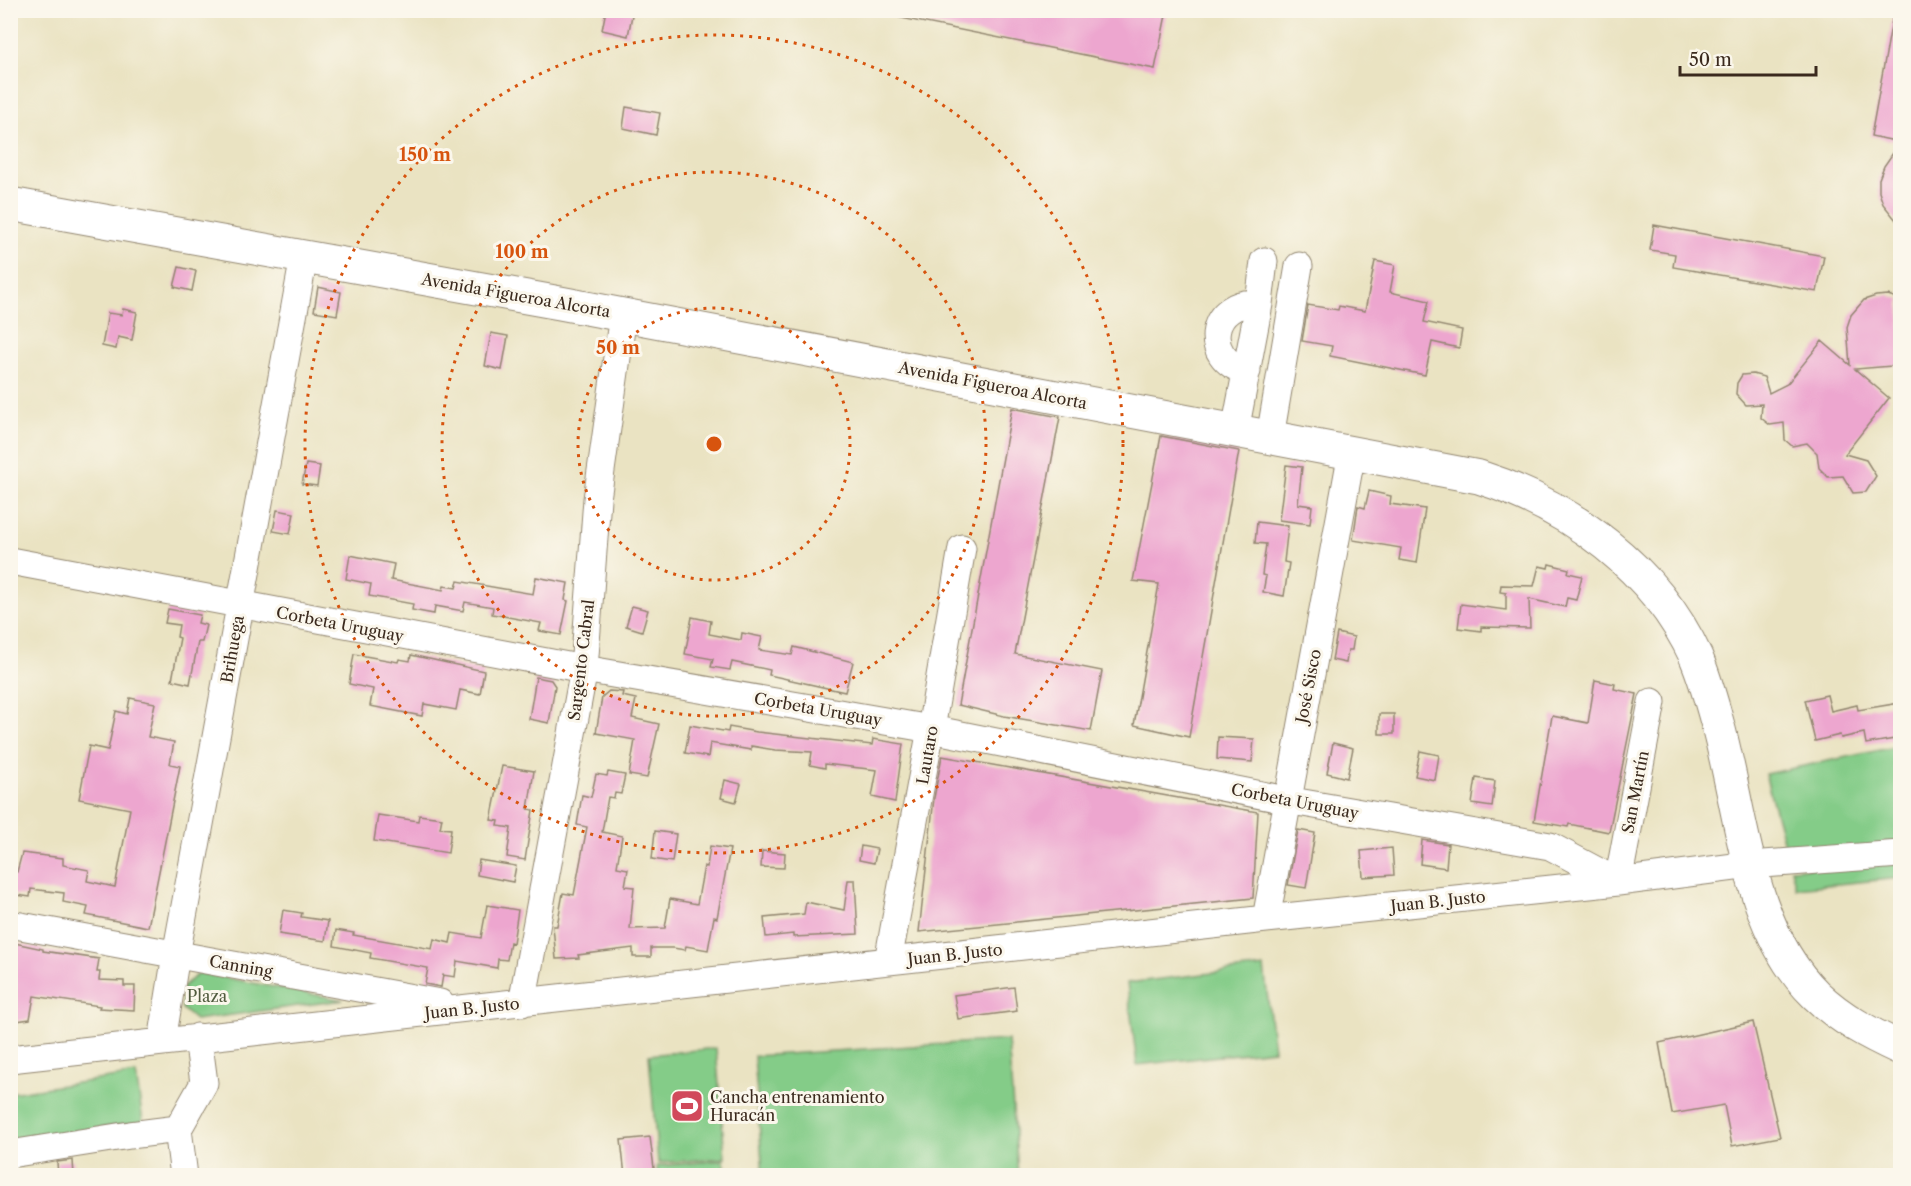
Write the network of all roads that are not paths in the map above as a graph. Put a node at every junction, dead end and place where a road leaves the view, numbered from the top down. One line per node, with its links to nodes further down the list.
1 (10, 204): 2 (main road, Avenida Figueroa Alcorta)
2 (304, 257): 6 (main road, Avenida Figueroa Alcorta); 13 (street, Brihuega)
3 (1264, 261): 5 (street)
4 (1299, 266): 9 (street)
5 (1259, 304): 7 (street); 7 (street)
6 (624, 315): 8 (main road, Avenida Figueroa Alcorta); 14 (street, Sargento Cabral)
7 (1247, 371): 8 (street)
8 (1235, 431): 9 (main road, Avenida Figueroa Alcorta)
9 (1270, 437): 10 (main road, Avenida Figueroa Alcorta)
10 (1352, 453): 17 (street, José Sisco); 19 (main road, Avenida Figueroa Alcorta)
11 (962, 548): 16 (street, Lautaro)
12 (10, 561): 13 (street, Corbeta Uruguay)
13 (240, 605): 14 (street, Corbeta Uruguay); 23 (street, Brihuega)
14 (584, 669): 16 (street, Corbeta Uruguay); 25 (street, Sargento Cabral)
15 (1652, 702): 20 (street, San Martín)
16 (932, 729): 17 (street, Corbeta Uruguay); 24 (street, Lautaro)
17 (1286, 800): 20 (street, Corbeta Uruguay); 21 (street, José Sisco)
18 (1900, 854): 19 (street, Juan B. Justo)
19 (1750, 865): 20 (street, Juan B. Justo); 29 (main road, Avenida Figueroa Alcorta)
20 (1618, 882): 21 (street, Juan B. Justo)
21 (1266, 919): 24 (street, Juan B. Justo)
22 (10, 924): 23 (street, Canning)
23 (176, 955): 26 (street, Canning); 28 (street, Brihuega)
24 (888, 961): 25 (street, Juan B. Justo)
25 (522, 1003): 26 (street, Juan B. Justo)
26 (471, 1009): 27 (street, Juan B. Justo)
27 (198, 1037): 28 (street, Juan B. Justo); 31 (street)
28 (162, 1041): 30 (street, Juan B. Justo)
29 (1900, 1048)
30 (10, 1059)
31 (178, 1130): 32 (street); 33 (street)
32 (10, 1154)
33 (184, 1176)

